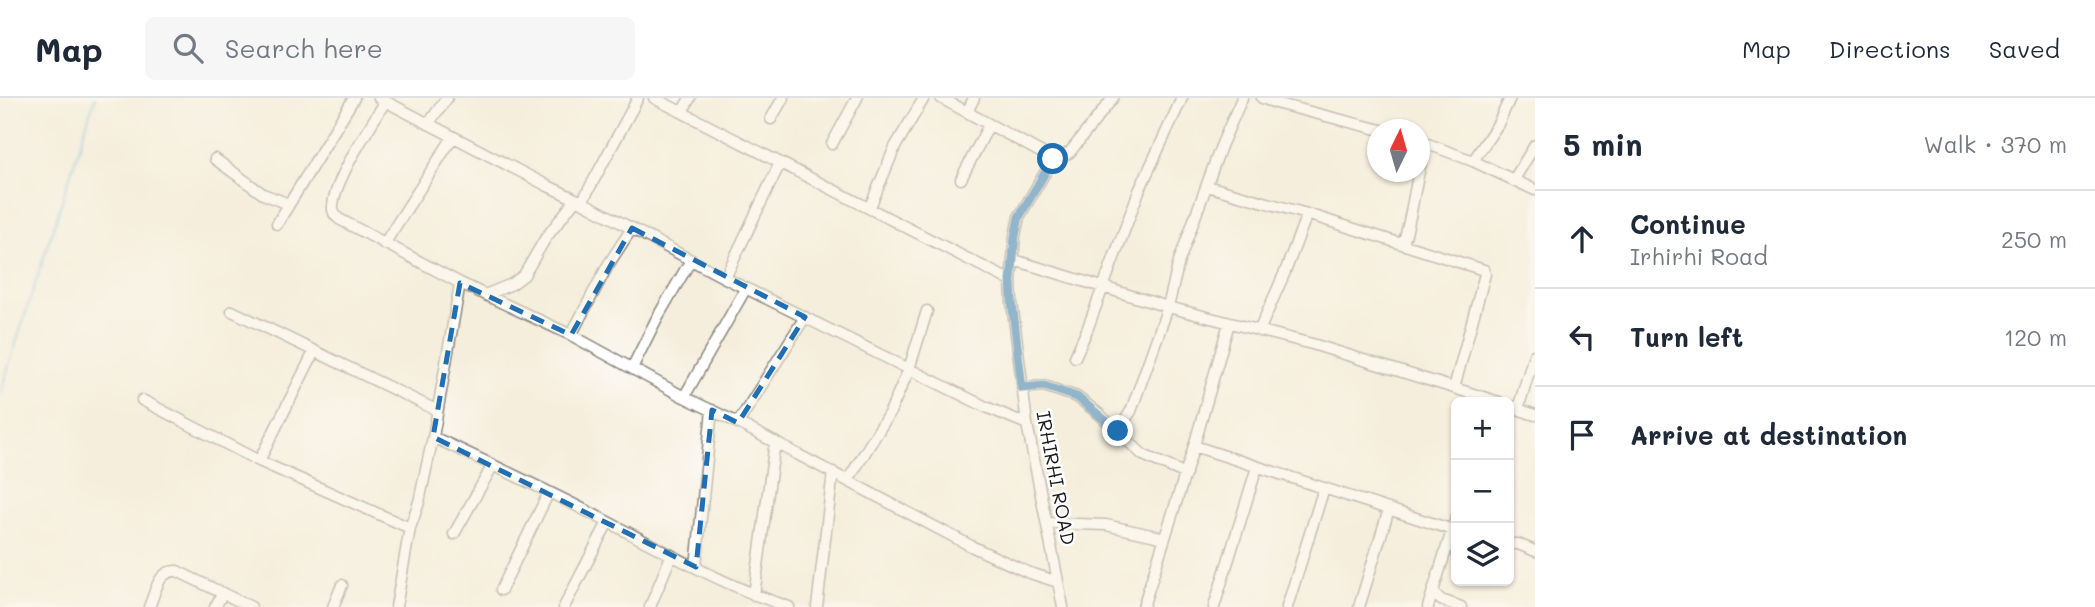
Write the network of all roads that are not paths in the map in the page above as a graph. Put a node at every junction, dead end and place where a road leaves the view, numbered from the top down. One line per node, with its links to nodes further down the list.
1 (354, 98): 37 (street)
2 (447, 98): 20 (street)
3 (638, 98): 36 (street)
4 (654, 98): 17 (street)
5 (690, 98): 17 (street)
6 (783, 98): 19 (street)
7 (857, 98): 24 (street)
8 (924, 98): 38 (street)
9 (940, 98): 18 (street)
10 (974, 98): 18 (street)
11 (1113, 98): 28 (street, IRHIRHI ROAD)
12 (1182, 98): 49 (street)
13 (1242, 98): 34 (street)
14 (1262, 98): 22 (street)
15 (1510, 98): 29 (street)
16 (382, 100): 20 (street); 42 (street)
17 (682, 112): 30 (street)
18 (967, 112): 21 (street)
19 (771, 119)
20 (428, 124): 23 (street)
21 (989, 125): 28 (street); 31 (street)
22 (1367, 126)
23 (453, 137): 36 (street); 42 (street)
24 (832, 144)
25 (1430, 144): 29 (street)
26 (1535, 145): 32 (street)
27 (215, 159): 37 (street)
28 (1053, 159): 45 (street, IRHIRHI ROAD)
29 (1473, 161): 32 (street)
30 (780, 163): 38 (street); 46 (street)
31 (961, 178)
32 (1513, 181): 35 (street)
33 (1416, 182): 43 (street)
34 (1207, 186): 39 (street); 52 (street)
35 (1535, 190)
36 (579, 200): 41 (street); 51 (street)
37 (289, 204): 40 (street)
38 (870, 207): 47 (street)
39 (1307, 214): 43 (street); 57 (street)
40 (277, 224)
41 (632, 228): 44 (street); 58 (street)
42 (384, 244): 48 (street)
43 (1403, 244): 65 (street)
44 (691, 260): 46 (street); 62 (street)
45 (1014, 260): 47 (street, IRHIRHI ROAD); 49 (street)
46 (725, 278): 50 (street)
47 (1011, 281): 64 (street, IRHIRHI ROAD)
48 (460, 284): 51 (street); 71 (street)
49 (1102, 287): 52 (street); 61 (street)
50 (746, 288): 55 (street); 66 (street)
51 (485, 295): 58 (street)
52 (1168, 307): 56 (street); 76 (street)
53 (232, 311): 59 (street)
54 (927, 311): 63 (street)
55 (805, 317): 63 (street); 74 (street)
56 (1229, 323): 57 (street); 79 (street)
57 (1259, 331): 65 (street)
58 (571, 335): 62 (street)
59 (314, 352): 71 (street); 80 (street)
60 (1534, 355): 69 (street)
61 (1075, 357)
62 (632, 368): 66 (street)
63 (909, 369): 75 (street); 85 (street)
64 (1022, 388): 75 (street, IRHIRHI ROAD); 76 (street)
65 (1454, 388): 67 (street)
66 (684, 397): 72 (street)
67 (1482, 397)
68 (142, 400): 80 (street)
69 (1514, 405)
70 (1514, 407): 73 (street)
71 (436, 410): 77 (street)
72 (712, 410): 74 (street); 99 (street)
73 (1535, 415)
74 (738, 423): 78 (street)
75 (1027, 424): 90 (street, IRHIRHI ROAD)
76 (1118, 431): 84 (street)
77 (433, 437): 81 (street); 91 (street)
78 (775, 442): 83 (street); 105 (street)
79 (1194, 446): 82 (street); 84 (street)
80 (259, 461): 91 (street)
81 (493, 465): 87 (street); 93 (street)
82 (1256, 467): 86 (street); 117 (street)
83 (833, 472): 85 (street); 114 (street)
84 (1186, 474): 94 (street)
85 (848, 480): 100 (street)
86 (1324, 488): 88 (street); 118 (street)
87 (549, 492): 89 (street); 102 (street)
88 (1388, 509): 92 (street); 119 (street)
89 (608, 522): 98 (street); 111 (street)
90 (1048, 523): 94 (street); 100 (street, IRHIRHI ROAD)
91 (410, 528): 110 (street)
92 (1451, 529)
93 (454, 534)
94 (1165, 538): 116 (street)
95 (1451, 539): 103 (street)
96 (1514, 544): 97 (street)
97 (1535, 551)
98 (671, 556): 99 (street); 112 (street)
99 (695, 567): 105 (street)
100 (1058, 582): 115 (street, IRHIRHI ROAD)
101 (342, 584): 109 (street)
102 (501, 590)
103 (1433, 592): 120 (street); 121 (street)
104 (223, 593): 106 (street); 107 (street); 108 (street)
105 (754, 595): 113 (street)
106 (149, 607)
107 (215, 607)
108 (251, 607)
109 (333, 607)
110 (396, 607)
111 (564, 607)
112 (650, 607)
113 (789, 607)
114 (817, 607)
115 (1063, 607)
116 (1143, 607)
117 (1214, 607)
118 (1287, 607)
119 (1359, 607)
120 (1428, 607)
121 (1461, 607)

